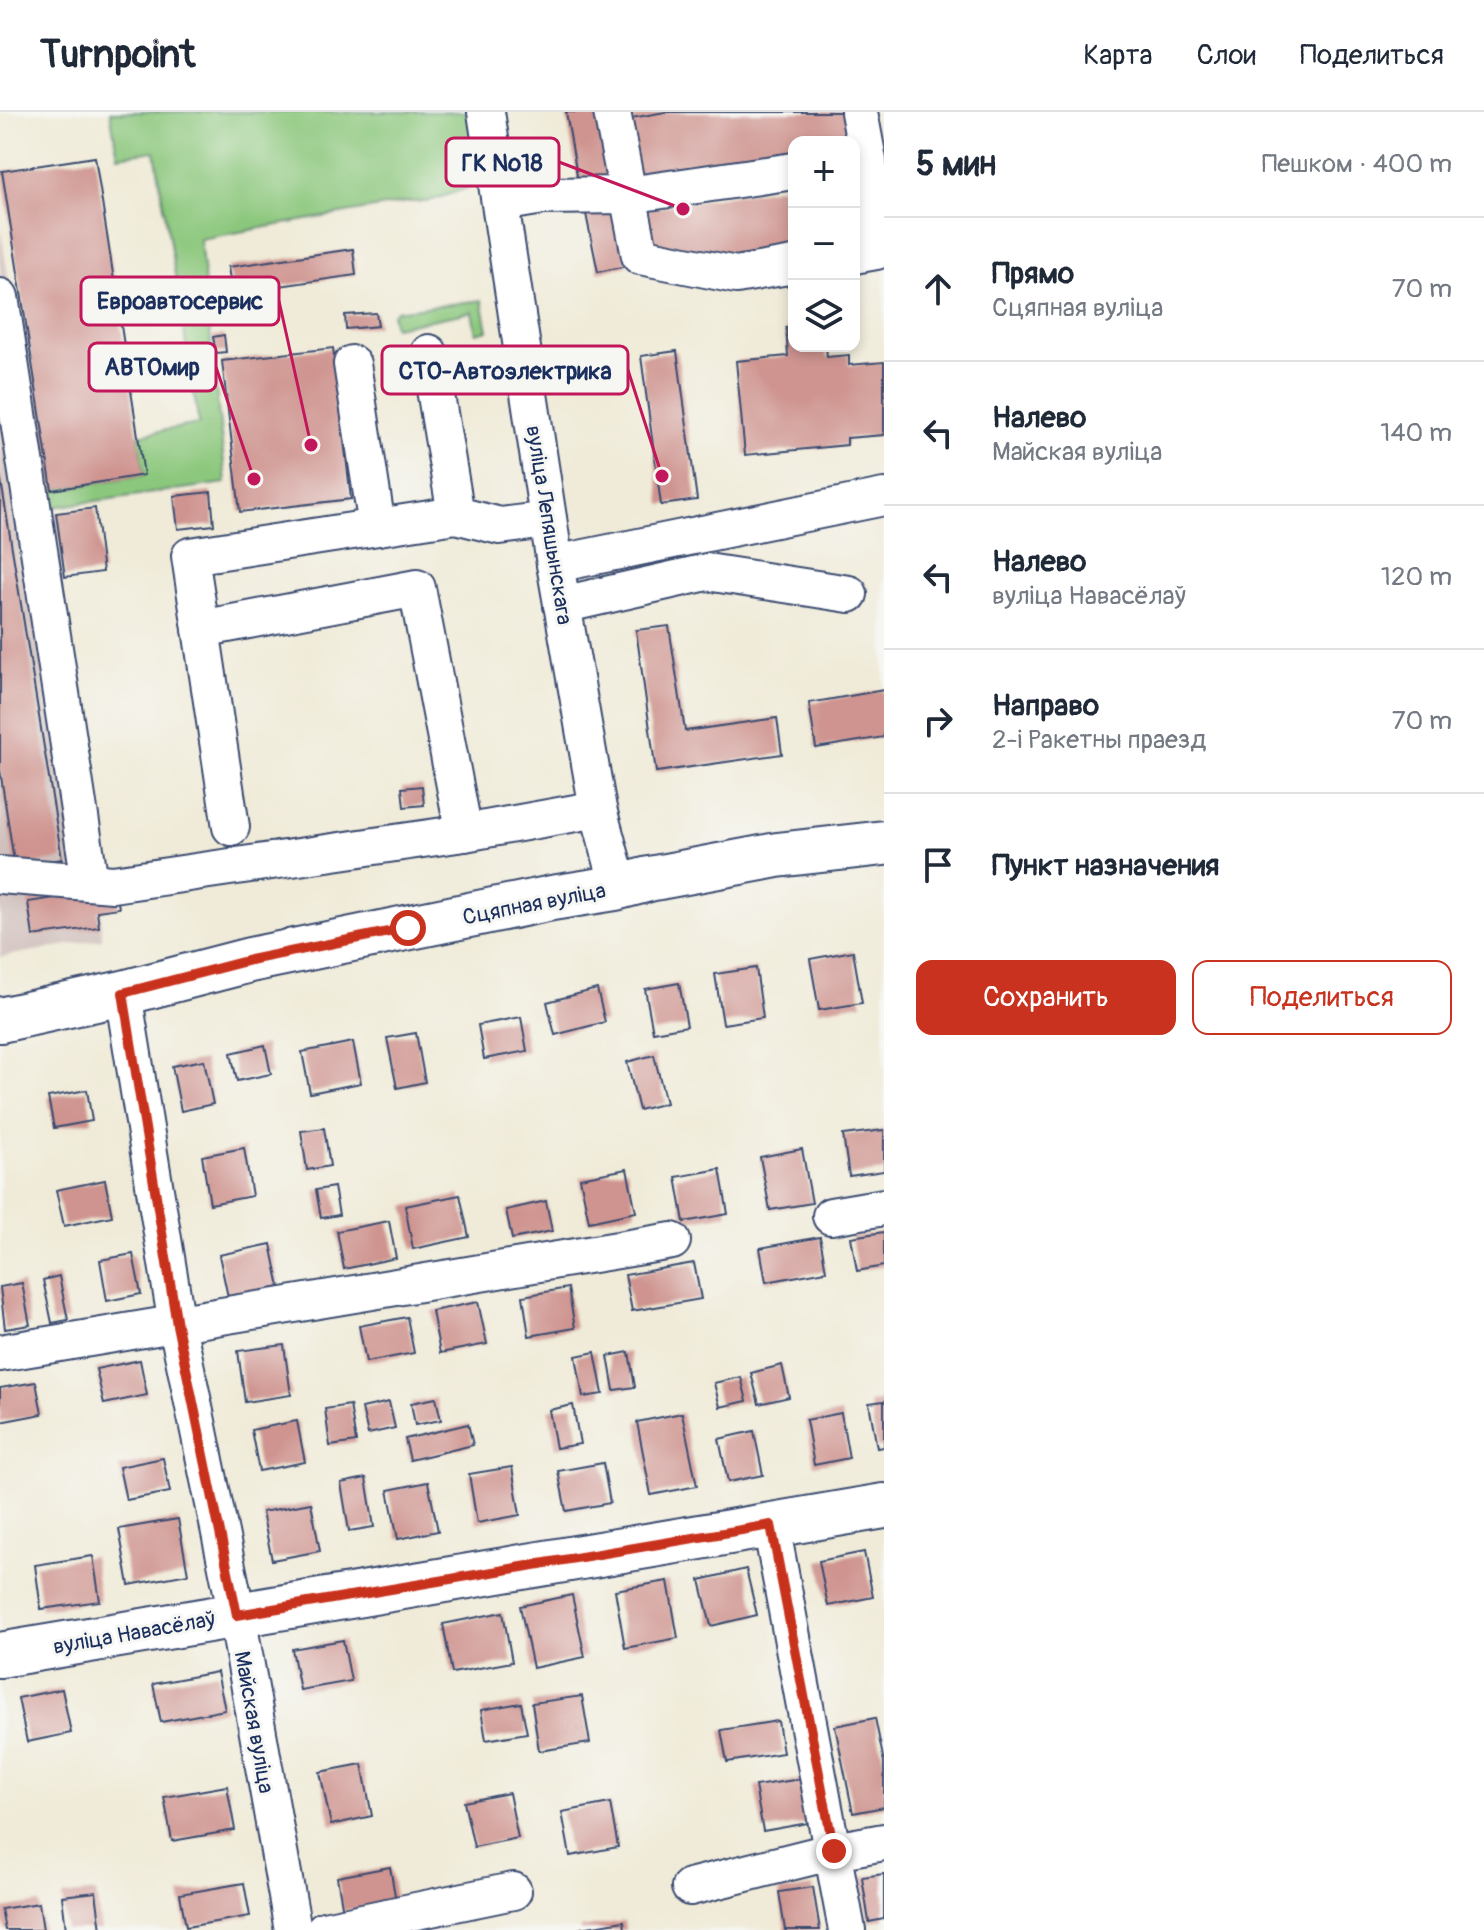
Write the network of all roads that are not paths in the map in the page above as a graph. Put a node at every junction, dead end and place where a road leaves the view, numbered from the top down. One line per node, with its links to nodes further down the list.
1 (486, 112): 7 (street, вуліца Лепяшынскага)
2 (612, 112): 6 (street)
3 (859, 112): 4 (street)
4 (861, 161): 8 (street)
5 (788, 172): 6 (street)
6 (628, 195): 7 (street); 9 (street)
7 (501, 203): 15 (street, вуліца Лепяшынскага)
8 (860, 254)
9 (788, 266)
10 (0, 297): 26 (street)
11 (429, 353): 14 (street)
12 (352, 364): 16 (street)
13 (884, 497): 17 (street)
14 (456, 515): 15 (street); 16 (street)
15 (548, 520): 17 (street, вуліца Лепяшынскага)
16 (377, 527): 20 (street)
17 (555, 564): 19 (street, вуліца Лепяшынскага)
18 (849, 594): 19 (street)
19 (562, 605): 21 (street, вуліца Лепяшынскага)
20 (201, 629): 22 (street); 23 (street)
21 (598, 809): 23 (street); 27 (street, вуліца Лепяшынскага)
22 (231, 827)
23 (464, 833): 26 (street)
24 (884, 843): 27 (main road, Сцяпная вуліца)
25 (0, 875): 26 (street)
26 (90, 882)
27 (615, 888): 28 (main road, Сцяпная вуліца)
28 (123, 993): 29 (main road, Сцяпная вуліца); 33 (street, Майская вуліца)
29 (0, 1020)
30 (884, 1207): 31 (street)
31 (831, 1216)
32 (672, 1241): 33 (street)
33 (177, 1325): 34 (street); 37 (street, Майская вуліца)
34 (0, 1353)
35 (884, 1506): 36 (main road, вуліца Навасёлаў)
36 (771, 1525): 37 (main road, вуліца Навасёлаў); 40 (street)
37 (237, 1615): 38 (main road, вуліца Навасёлаў); 43 (street, Майская вуліца)
38 (0, 1655)
39 (884, 1842): 40 (street)
40 (834, 1851): 41 (street); 45 (street)
41 (690, 1887)
42 (513, 1891): 44 (street)
43 (293, 1930)
44 (324, 1930)
45 (847, 1930)

